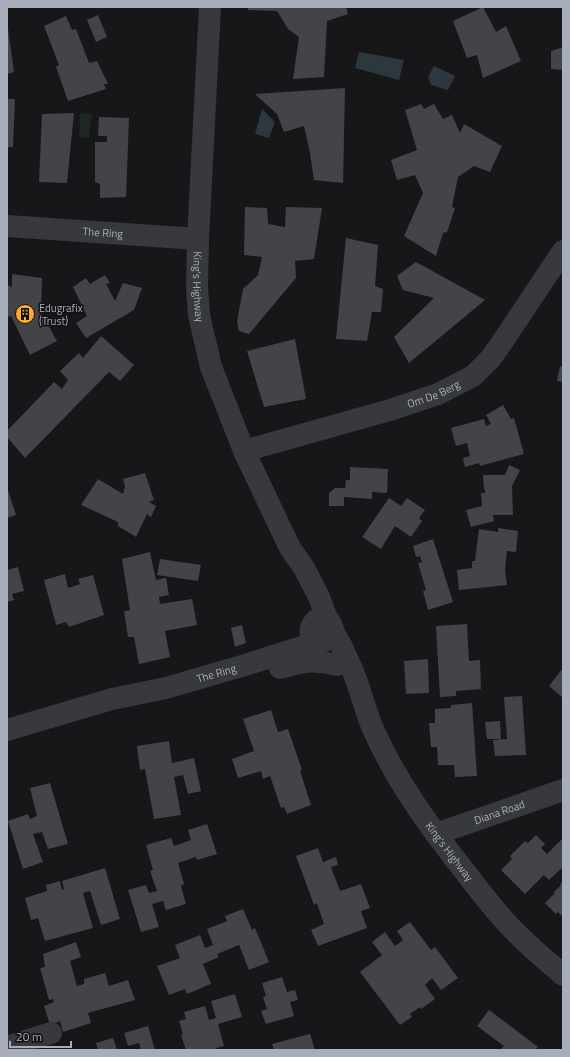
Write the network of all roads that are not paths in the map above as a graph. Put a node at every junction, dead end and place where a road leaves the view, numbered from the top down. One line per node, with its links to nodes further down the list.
1 (210, 7): 3 (street, King's Highway)
2 (7, 226): 3 (street, The Ring)
3 (198, 239): 5 (street, King's Highway)
4 (563, 250): 5 (street, Om De Berg)
5 (244, 451): 6 (street, King's Highway)
6 (321, 631): 7 (street, King's Highway); 8 (street, The Ring); 9 (street, King's Highway)
7 (337, 665): 8 (street); 9 (street, King's Highway)
8 (216, 667): 10 (street, The Ring)
9 (364, 707): 12 (street, King's Highway)
10 (7, 730)
11 (563, 790): 12 (street, Diana Road)
12 (436, 834): 13 (street, King's Highway)
13 (563, 975)
14 (51, 1033): 15 (street)
15 (7, 1047)

